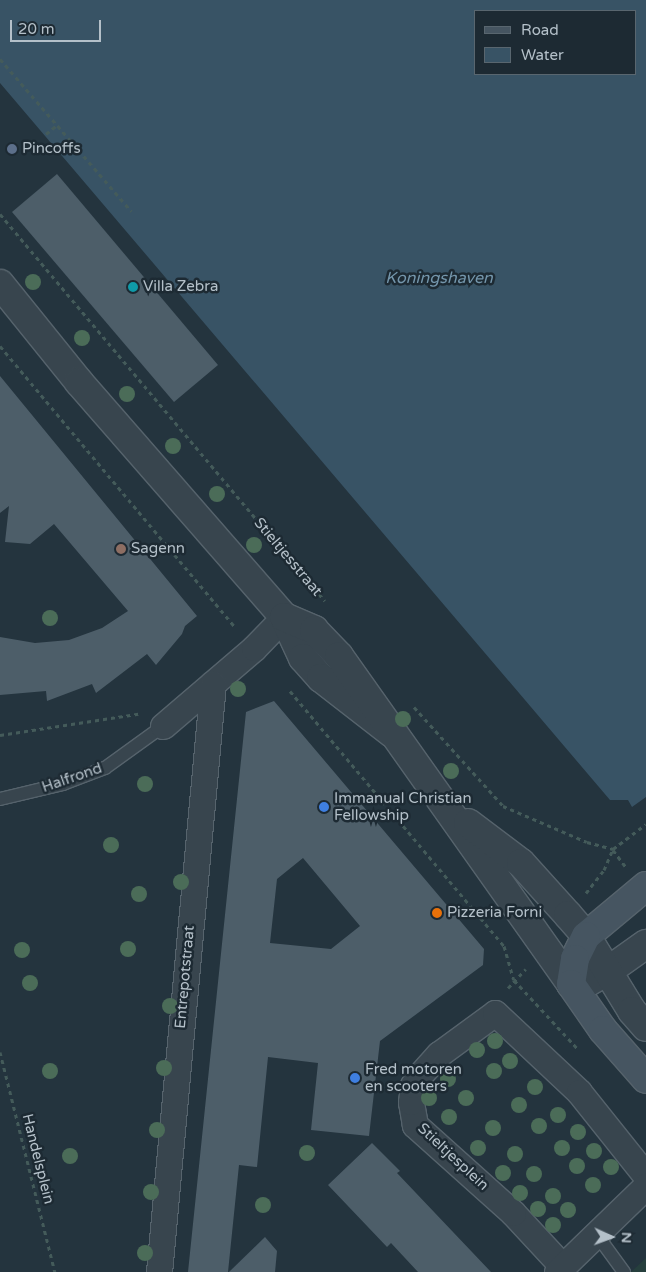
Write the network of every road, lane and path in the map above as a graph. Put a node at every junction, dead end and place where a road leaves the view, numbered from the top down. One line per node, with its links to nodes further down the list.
1 (0, 59): 2 (path)
2 (57, 126): 3 (path); 4 (path)
3 (46, 134)
4 (131, 211)
5 (0, 215): 7 (path, Stieltjesstraat)
6 (0, 284): 8 (street)
7 (331, 608)
8 (284, 617): 9 (street, Halfrond); 14 (street)
9 (213, 683): 11 (street, Halfrond); 31 (street, Entrepotstraat)
10 (413, 706): 15 (path)
11 (163, 726): 12 (path); 13 (lane, Halfrond)
12 (0, 735)
13 (0, 799)
14 (451, 810): 17 (street); 21 (street)
15 (646, 824)
16 (646, 886): 17 (main road)
17 (586, 936): 19 (street); 21 (main road)
18 (646, 944): 19 (street)
19 (608, 971): 21 (street); 22 (street)
20 (514, 980): 24 (path)
21 (571, 984): 25 (main road)
22 (646, 1027)
23 (0, 1052): 30 (path, Handelsplein)
24 (581, 1052)
25 (646, 1079)
26 (646, 1176): 29 (street, Stieltjesplein)
27 (646, 1186): 28 (street, Stieltjesplein)
28 (597, 1235): 29 (street, Stieltjesplein); 32 (lane)
29 (560, 1269)
30 (55, 1272)
31 (159, 1272)
32 (624, 1272)

